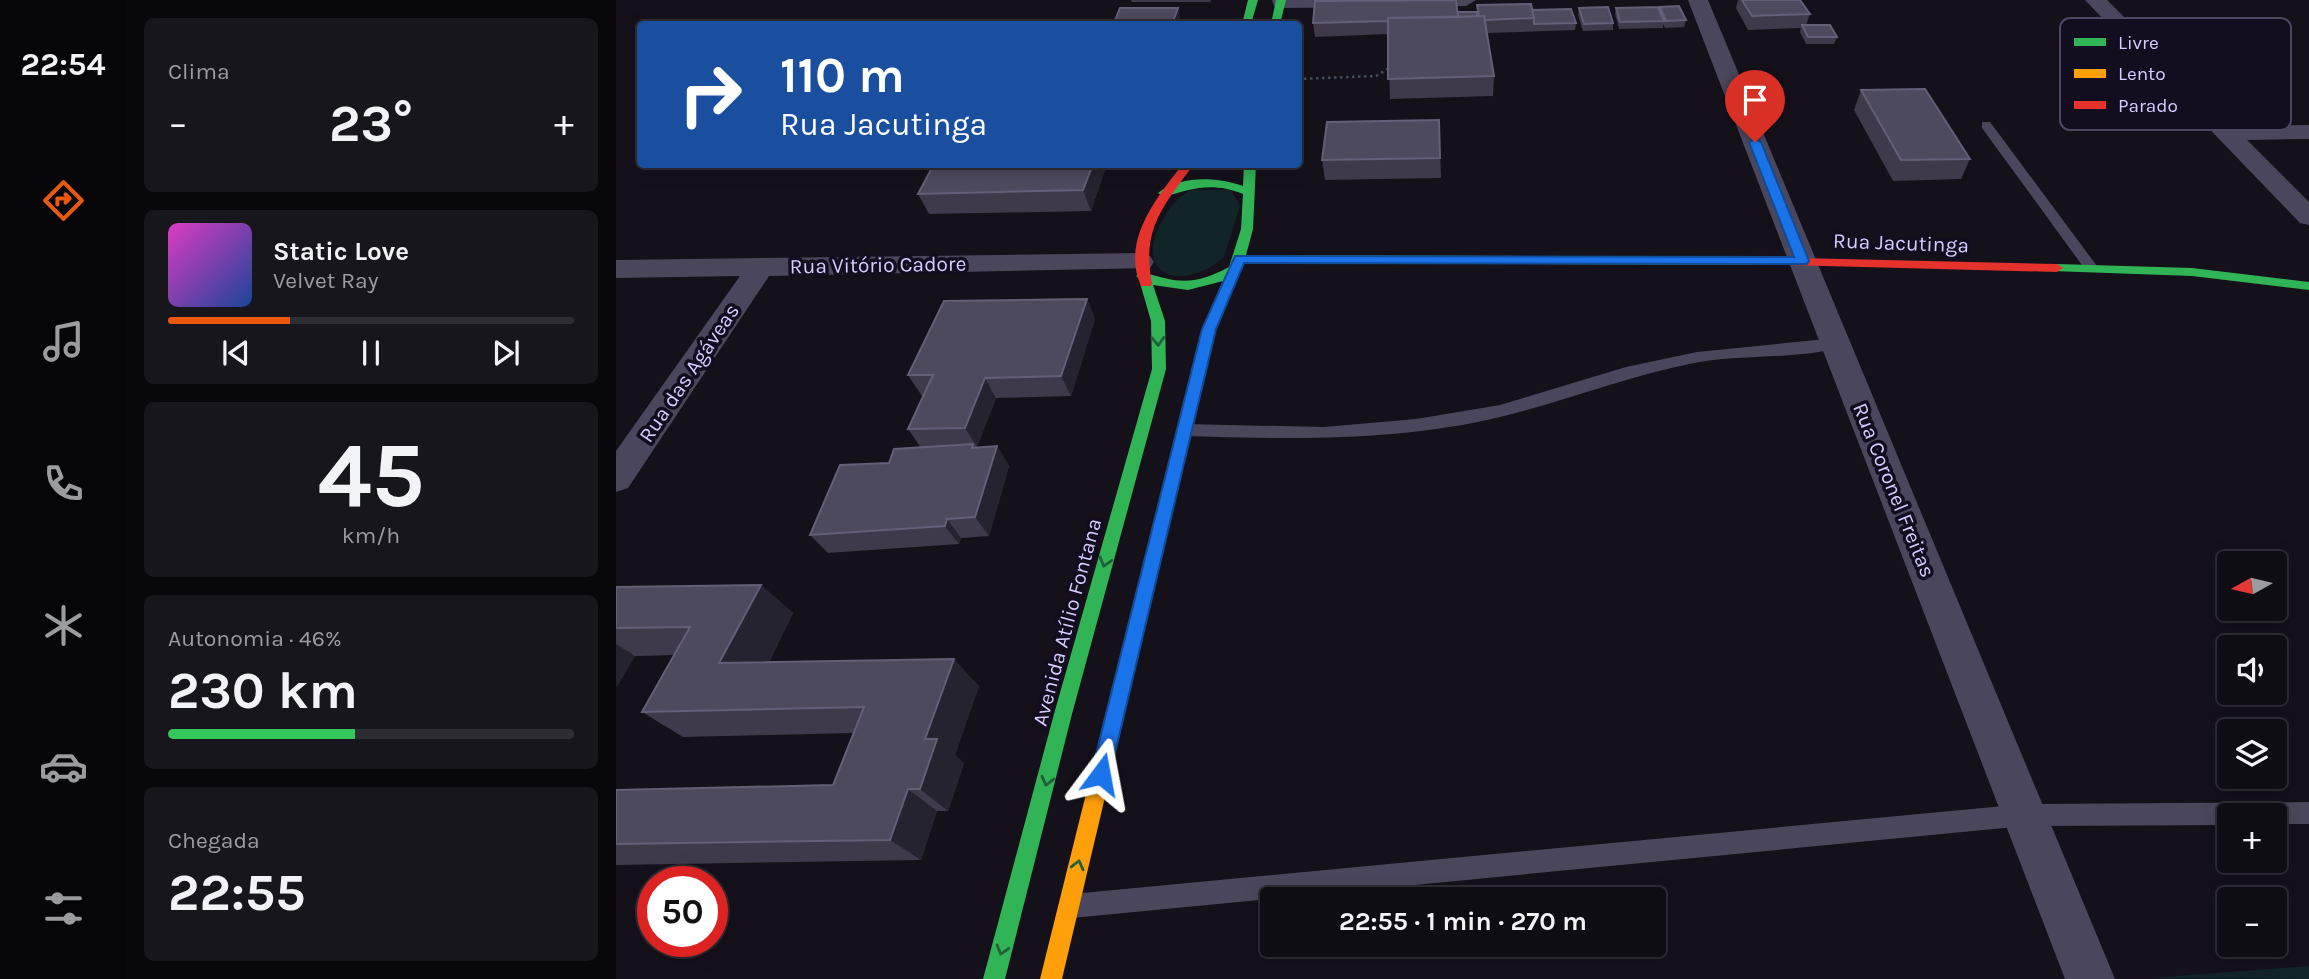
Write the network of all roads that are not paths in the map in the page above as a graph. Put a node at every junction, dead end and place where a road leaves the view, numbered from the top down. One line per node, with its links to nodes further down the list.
1 (1253, 0): 7 (main road)
2 (1466, 0): 5 (street)
3 (1698, 0): 18 (street, Rua Coronel Freitas)
4 (2095, 0): 6 (street)
5 (1281, 1): 8 (main road)
6 (2113, 18)
7 (1248, 21)
8 (1276, 21)
9 (1986, 125): 23 (lane)
10 (2223, 130): 12 (street)
11 (2309, 132): 12 (street)
12 (2226, 133): 17 (street)
13 (1186, 168): 16 (main road)
14 (1250, 168): 15 (main road)
15 (1247, 192): 16 (main road); 19 (main road)
16 (1164, 193): 22 (main road)
17 (2309, 217)
18 (1802, 261): 19 (main road, Rua Jacutinga); 23 (main road, Rua Jacutinga); 25 (street, Rua Coronel Freitas)
19 (1236, 265): 22 (main road); 26 (main road)
20 (761, 267): 21 (street, Rua Vitório Cadore); 22 (street, Rua Vitório Cadore); 27 (street, Rua das Agáveas)
21 (616, 269)
22 (1141, 269): 31 (main road, Avenida Atílio Fontana, one-way to 31)
23 (2092, 269): 24 (main road, Rua Jacutinga)
24 (2309, 286)
25 (1836, 344): 26 (lane); 29 (street, Rua Coronel Freitas)
26 (1184, 430): 30 (main road, one-way to 26)
27 (622, 462)
28 (2309, 813): 29 (lane)
29 (2025, 815): 30 (lane); 33 (street, Rua Coronel Freitas)
30 (1068, 906): 32 (main road)
31 (994, 979)
32 (1051, 979)
33 (2090, 979)

